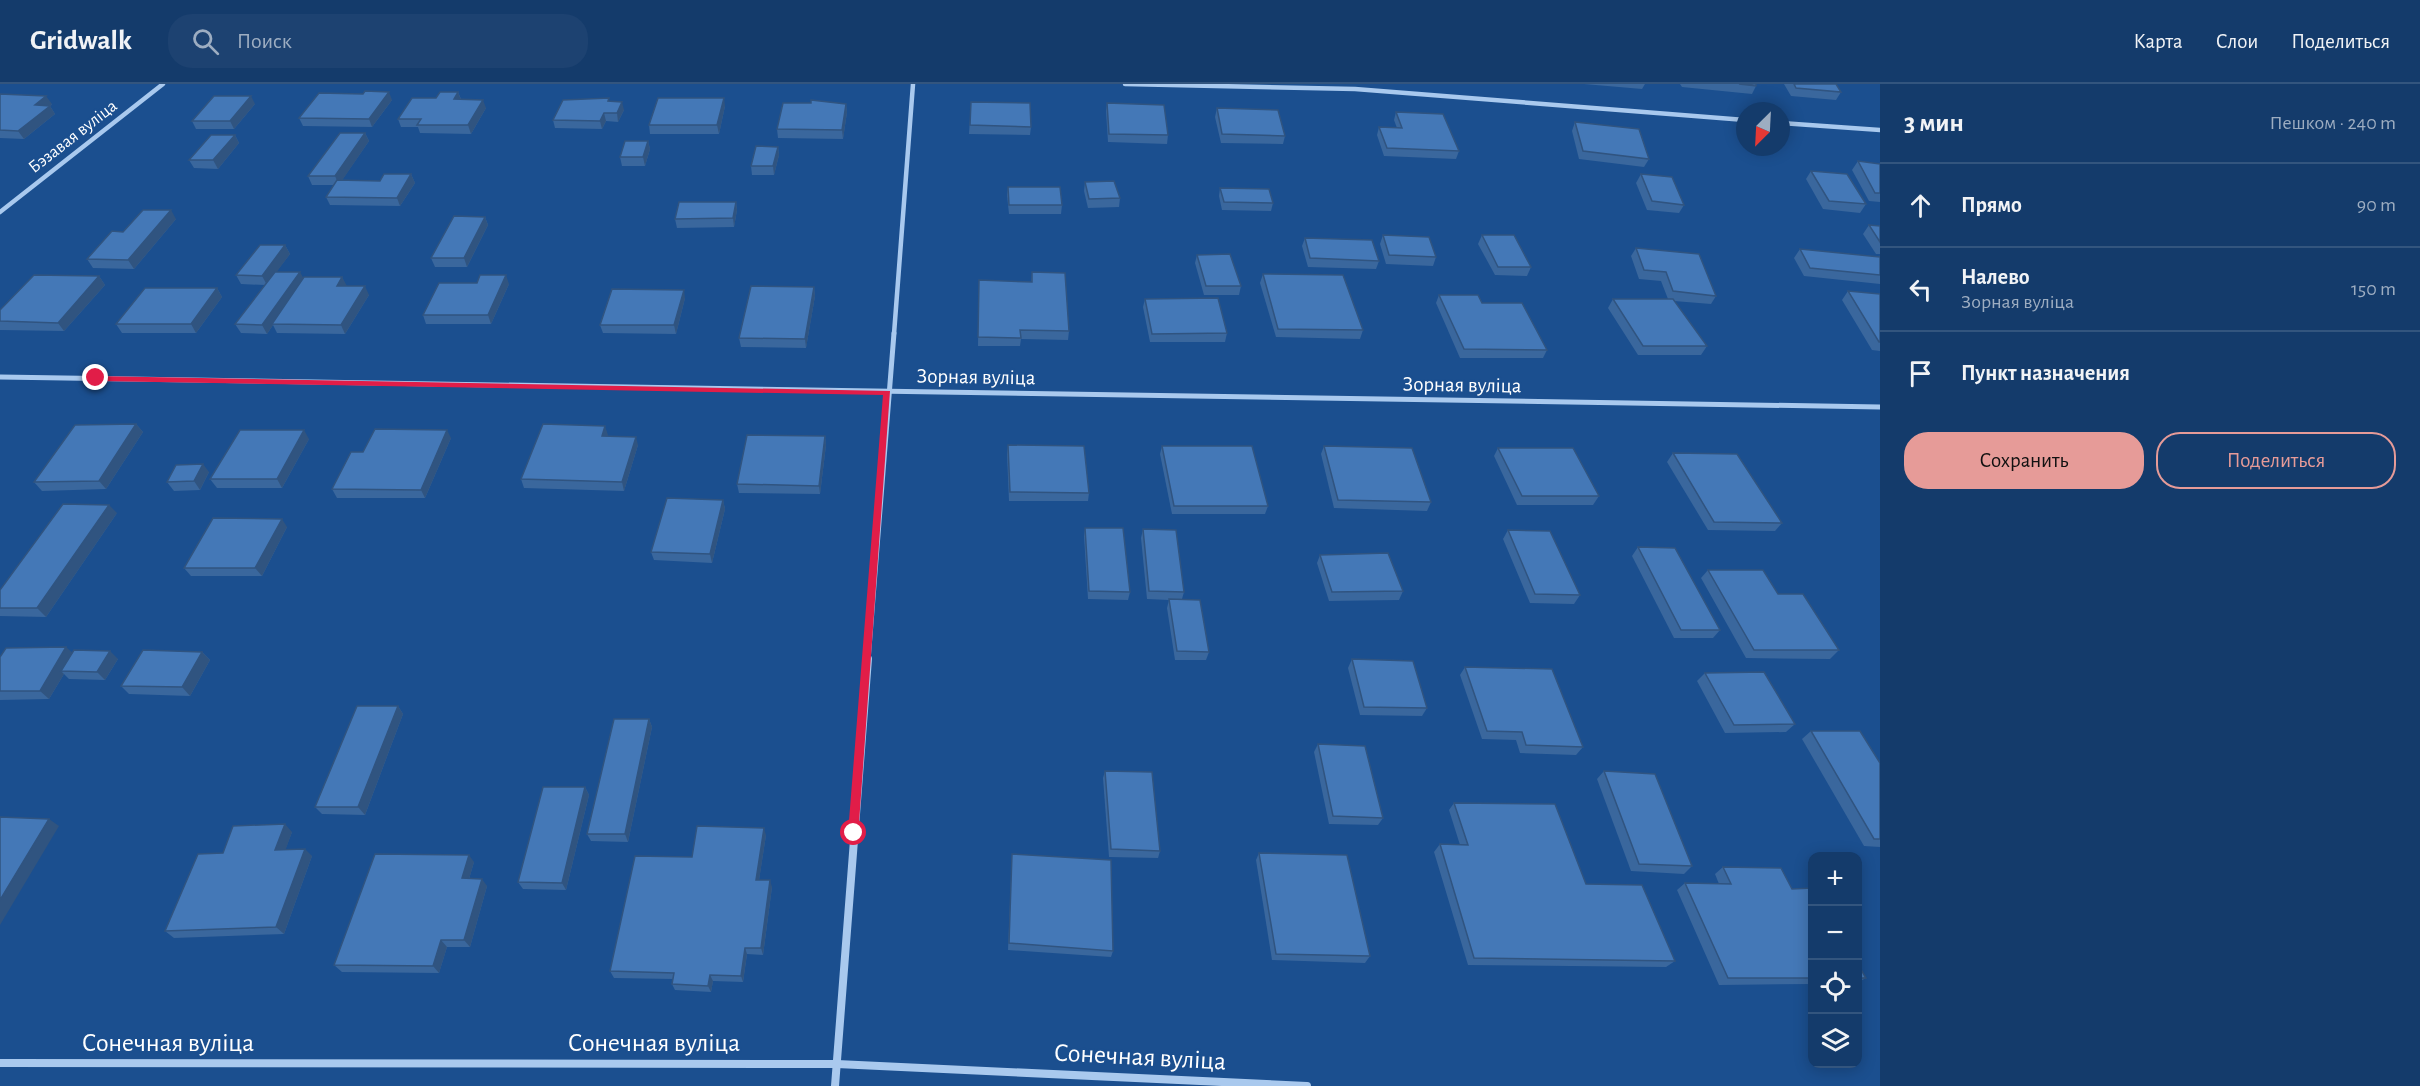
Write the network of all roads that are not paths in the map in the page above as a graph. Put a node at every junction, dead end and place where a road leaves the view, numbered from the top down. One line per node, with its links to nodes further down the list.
1 (163, 84): 7 (street, Бэзавая вуліца)
2 (913, 84): 9 (street)
3 (1125, 84): 4 (street)
4 (1736, 119)
5 (1790, 124): 6 (street)
6 (1880, 130)
7 (0, 212)
8 (0, 377): 9 (street, Зорная вуліца)
9 (888, 393): 10 (street, Зорная вуліца); 12 (street)
10 (1880, 407)
11 (0, 1064): 12 (street, Сонечная вуліца)
12 (837, 1064): 13 (street); 14 (street, Сонечная вуліца)
13 (835, 1086)
14 (1307, 1086)

